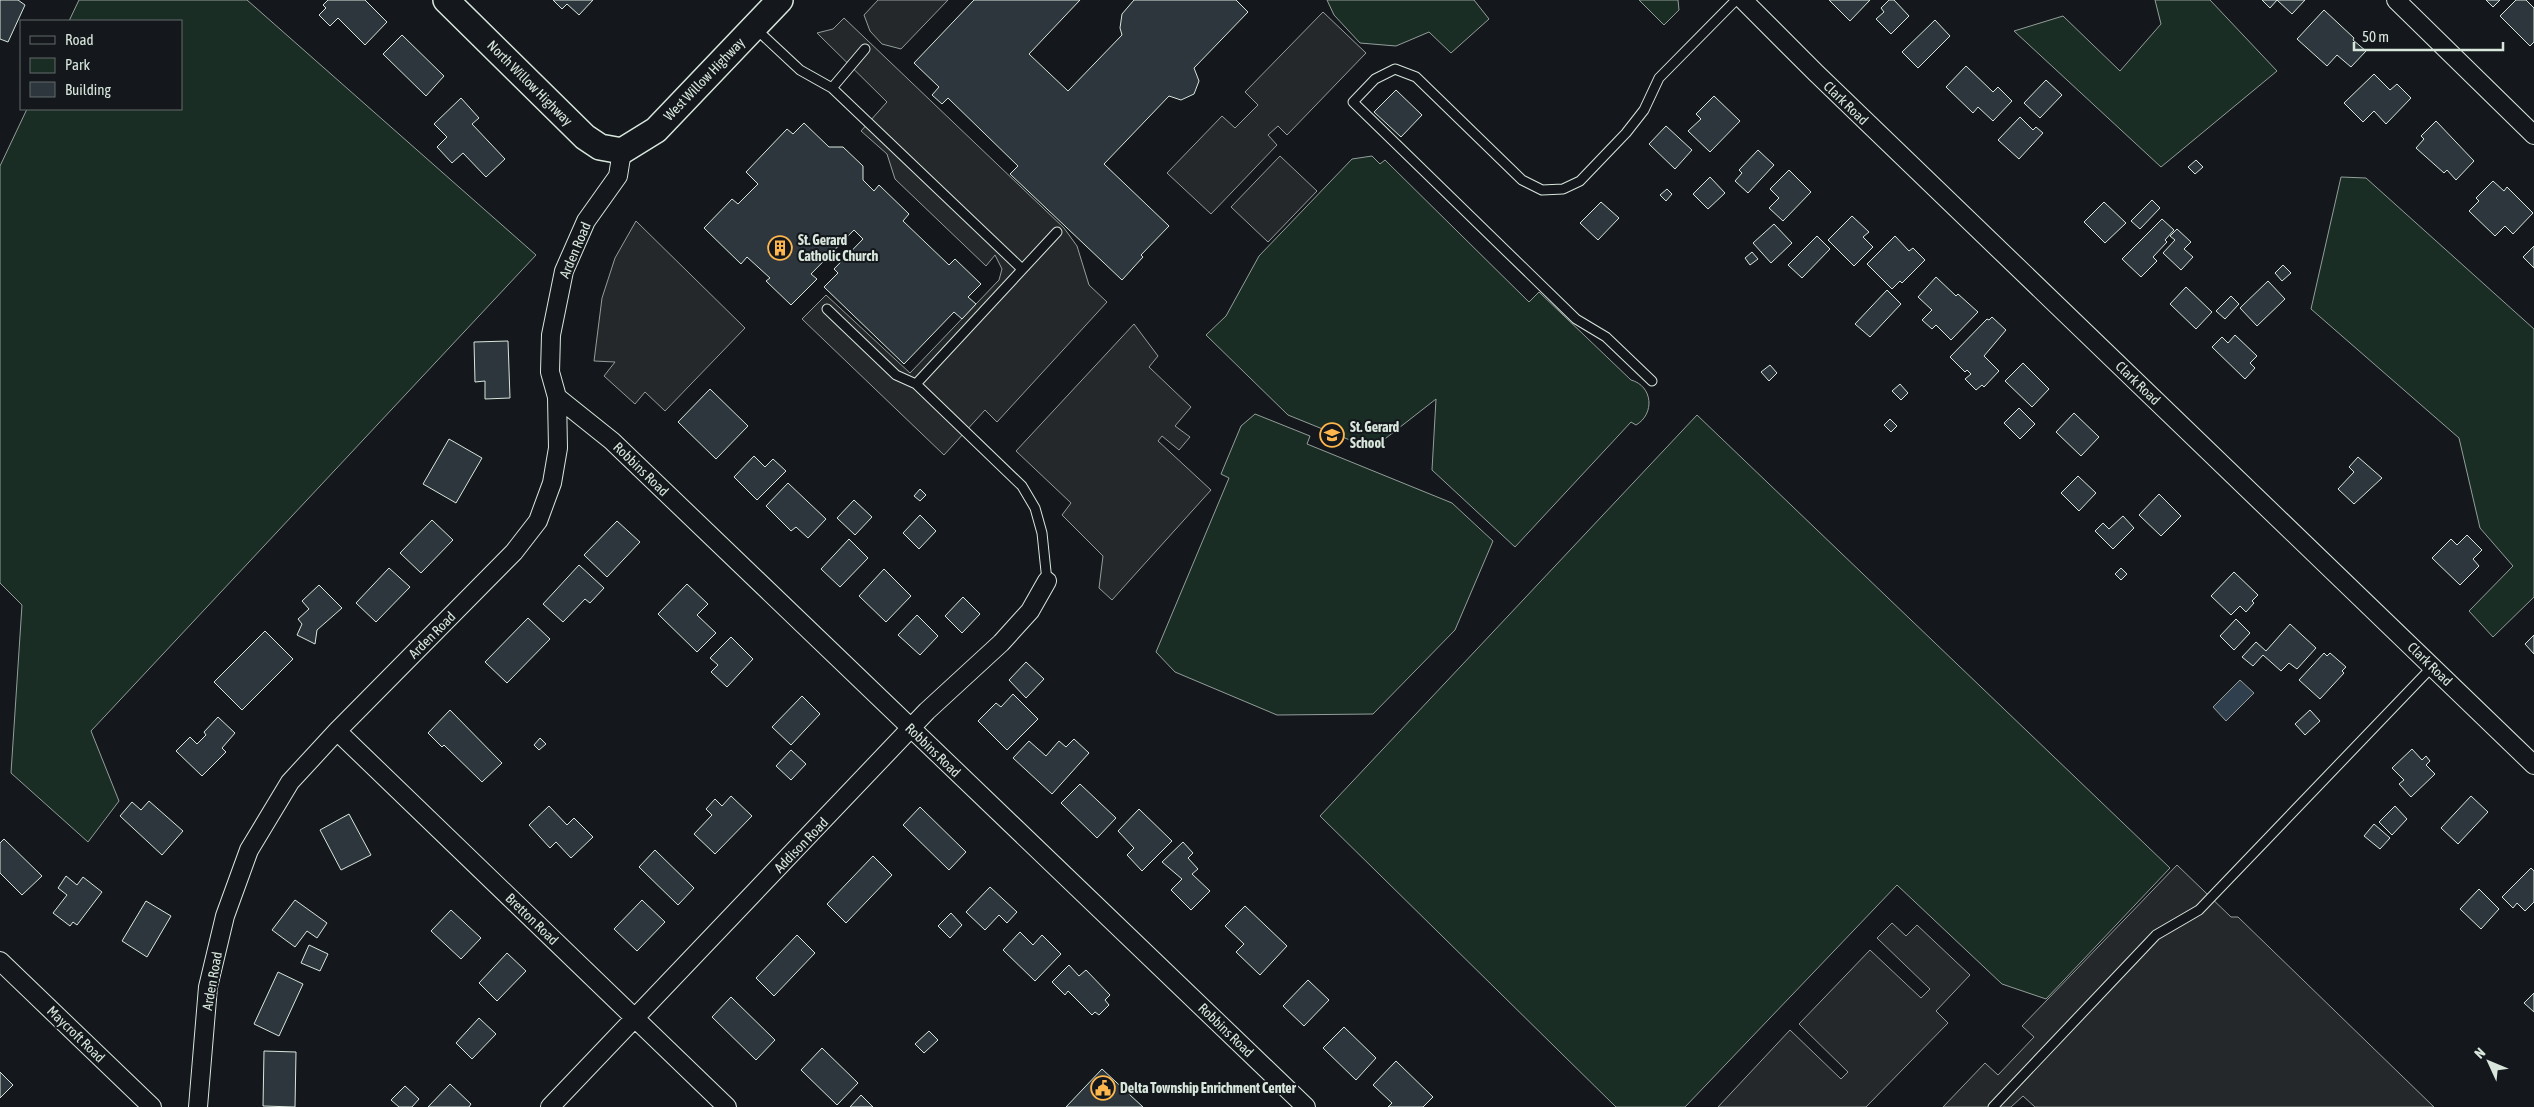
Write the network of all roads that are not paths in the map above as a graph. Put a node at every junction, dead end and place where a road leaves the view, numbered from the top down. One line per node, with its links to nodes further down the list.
1 (446, 0): 10 (street, North Willow Highway)
2 (780, 0): 6 (street, West Willow Highway)
3 (1736, 0): 14 (lane)
4 (1743, 0): 18 (street, Clark Road)
5 (2396, 0): 9 (street)
6 (754, 27): 8 (lane); 10 (street, West Willow Highway)
7 (865, 49): 8 (lane)
8 (832, 88): 12 (lane)
9 (2534, 135)
10 (622, 151): 16 (street, Arden Road)
11 (1057, 232): 12 (lane)
12 (1022, 269): 15 (lane)
13 (827, 309): 15 (lane)
14 (1652, 380)
15 (916, 384): 17 (lane)
16 (557, 397): 19 (street, Robbins Road); 20 (street, Arden Road)
17 (1047, 581): 19 (street, Addison Road)
18 (2432, 667): 21 (street, Clark Road); 29 (lane)
19 (912, 729): 23 (street, Addison Road); 28 (street, Robbins Road)
20 (337, 731): 23 (street, Bretton Road); 25 (street, Arden Road)
21 (2534, 766)
22 (0, 961): 24 (street, Maycroft Road)
23 (636, 1019): 26 (street, Addison Road); 27 (street, Bretton Road)
24 (152, 1107)
25 (198, 1107)
26 (550, 1107)
27 (727, 1107)
28 (1306, 1107)
29 (1993, 1107)

